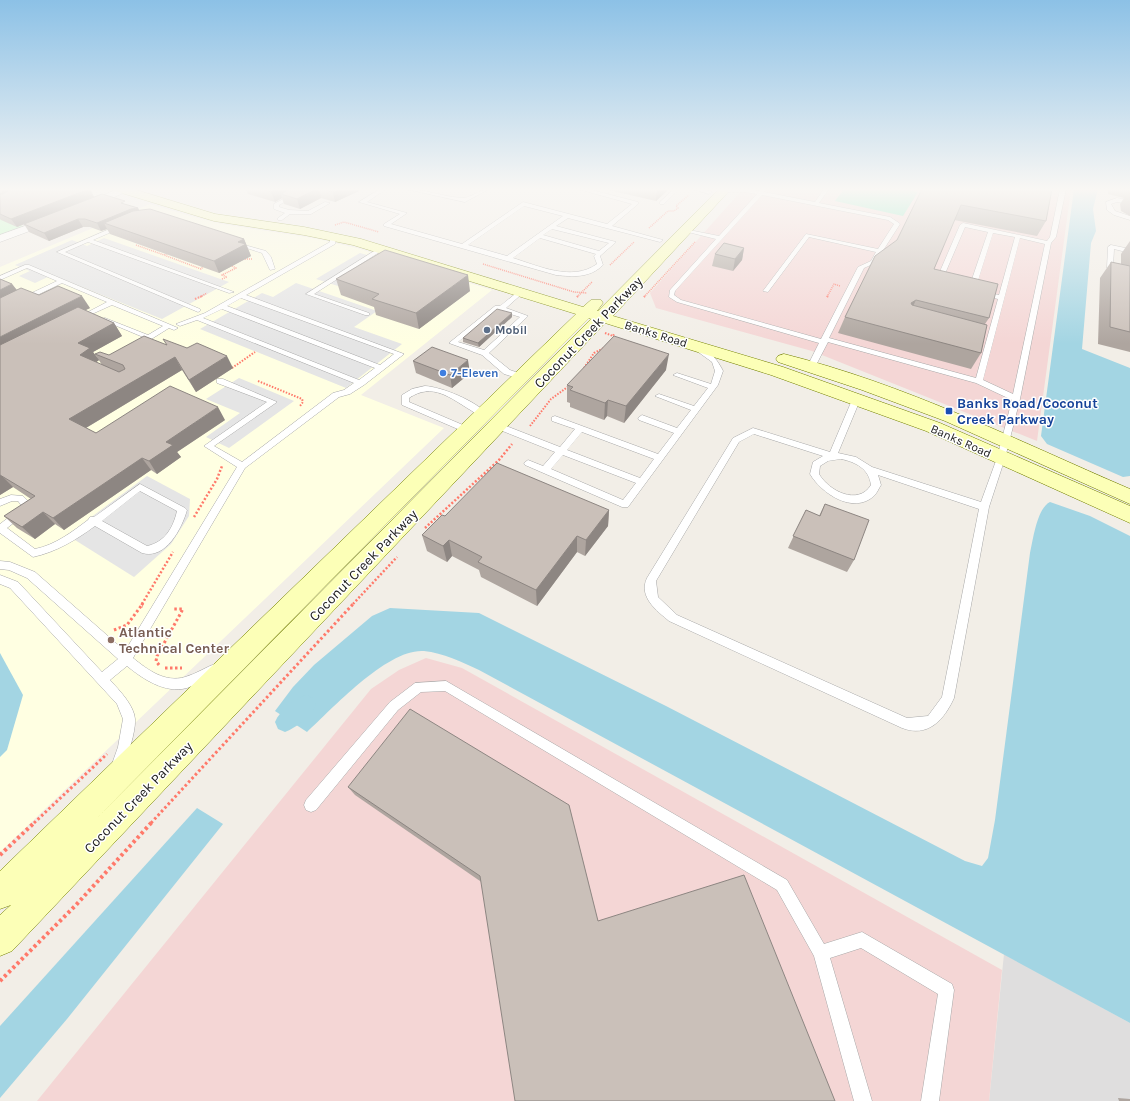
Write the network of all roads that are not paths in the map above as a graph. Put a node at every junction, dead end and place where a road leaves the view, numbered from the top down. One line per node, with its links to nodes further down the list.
1 (88, 240): 43 (lane)
2 (89, 240): 35 (lane)
3 (333, 240): 38 (lane)
4 (344, 240): 25 (street, Banks Road)
5 (380, 240): 46 (street, Banks Road)
6 (443, 240): 24 (lane)
7 (471, 240): 24 (lane)
8 (533, 240): 29 (lane)
9 (555, 240): 28 (lane)
10 (606, 240): 28 (lane)
11 (660, 240): 46 (street, Coconut Creek Parkway)
12 (676, 240): 46 (street, Coconut Creek Parkway)
13 (718, 240): 52 (lane)
14 (804, 240): 37 (lane)
15 (832, 240): 26 (lane)
16 (887, 240): 26 (lane)
17 (956, 240): 34 (lane)
18 (987, 240): 39 (lane)
19 (1017, 240): 39 (lane)
20 (1037, 240): 23 (lane)
21 (1050, 240): 23 (lane)
22 (231, 241): 30 (lane)
23 (1048, 243): 67 (lane)
24 (463, 246): 29 (lane)
25 (380, 249): 36 (street, Banks Road); 45 (lane)
26 (880, 251): 52 (lane)
27 (1130, 251): 31 (lane)
28 (600, 253): 29 (lane)
29 (508, 258)
30 (272, 269)
31 (1130, 272)
32 (0, 278): 33 (lane)
33 (62, 281): 40 (lane); 44 (lane)
34 (944, 286)
35 (231, 292)
36 (521, 292): 42 (lane); 46 (street, Banks Road)
37 (766, 292)
38 (240, 295): 41 (lane); 59 (lane)
39 (1002, 298): 63 (lane)
40 (112, 302): 51 (lane); 51 (lane)
41 (221, 306): 47 (lane); 59 (lane)
42 (502, 308): 50 (lane); 57 (lane)
43 (198, 310)
44 (0, 311)
45 (367, 314)
46 (600, 316): 56 (street, Banks Road); 58 (street, Banks Road); 61 (street, Coconut Creek Parkway); 72 (street, Coconut Creek Parkway)
47 (197, 318): 48 (lane); 64 (lane)
48 (180, 324)
49 (496, 333): 50 (lane)
50 (504, 335): 54 (lane)
51 (148, 338): 55 (lane)
52 (824, 340): 58 (lane); 63 (lane)
53 (486, 342): 54 (lane)
54 (494, 344): 57 (lane)
55 (134, 345)
56 (697, 347): 65 (lane); 68 (street, Banks Road)
57 (485, 353): 61 (lane)
58 (811, 367): 75 (street, Banks Road)
59 (382, 368): 64 (lane)
60 (677, 375): 65 (lane)
61 (521, 377): 72 (street, Coconut Creek Parkway)
62 (220, 381): 81 (lane)
63 (979, 381): 67 (lane)
64 (361, 383): 81 (lane)
65 (712, 388): 69 (lane)
66 (659, 396): 69 (lane)
67 (1016, 399): 75 (lane)
68 (856, 400): 77 (lane); 79 (street, Banks Road)
69 (696, 409): 74 (lane)
70 (642, 418): 74 (lane)
71 (555, 419): 73 (lane)
72 (483, 424): 72 (lane); 76 (lane); 93 (street, Coconut Creek Parkway); 99 (street, Coconut Creek Parkway)
73 (581, 428): 76 (lane); 78 (lane)
74 (679, 432): 78 (lane)
75 (1006, 440): 79 (lane); 85 (street, Banks Road)
76 (561, 451): 83 (lane); 84 (lane)
77 (833, 456): 82 (lane); 82 (lane); 87 (lane)
78 (660, 458): 84 (lane)
79 (1001, 458): 87 (lane); 88 (street, Banks Road)
80 (528, 463): 83 (lane)
81 (242, 466): 94 (lane)
82 (869, 469): 87 (lane)
83 (545, 470): 84 (lane)
84 (642, 482)
85 (1130, 497)
86 (0, 503): 90 (lane)
87 (984, 507)
88 (1130, 515)
89 (93, 520): 89 (lane); 90 (lane)
90 (0, 528)
91 (0, 565): 94 (lane)
92 (0, 579): 95 (lane)
93 (236, 658): 94 (lane); 96 (street, Coconut Creek Parkway)
94 (126, 660): 95 (lane)
95 (102, 680): 96 (lane)
96 (111, 783): 98 (street, Coconut Creek Parkway)
97 (311, 805): 100 (lane)
98 (0, 893)
99 (0, 939)
100 (821, 952): 101 (lane); 102 (lane)
101 (863, 1101)
102 (930, 1101)

